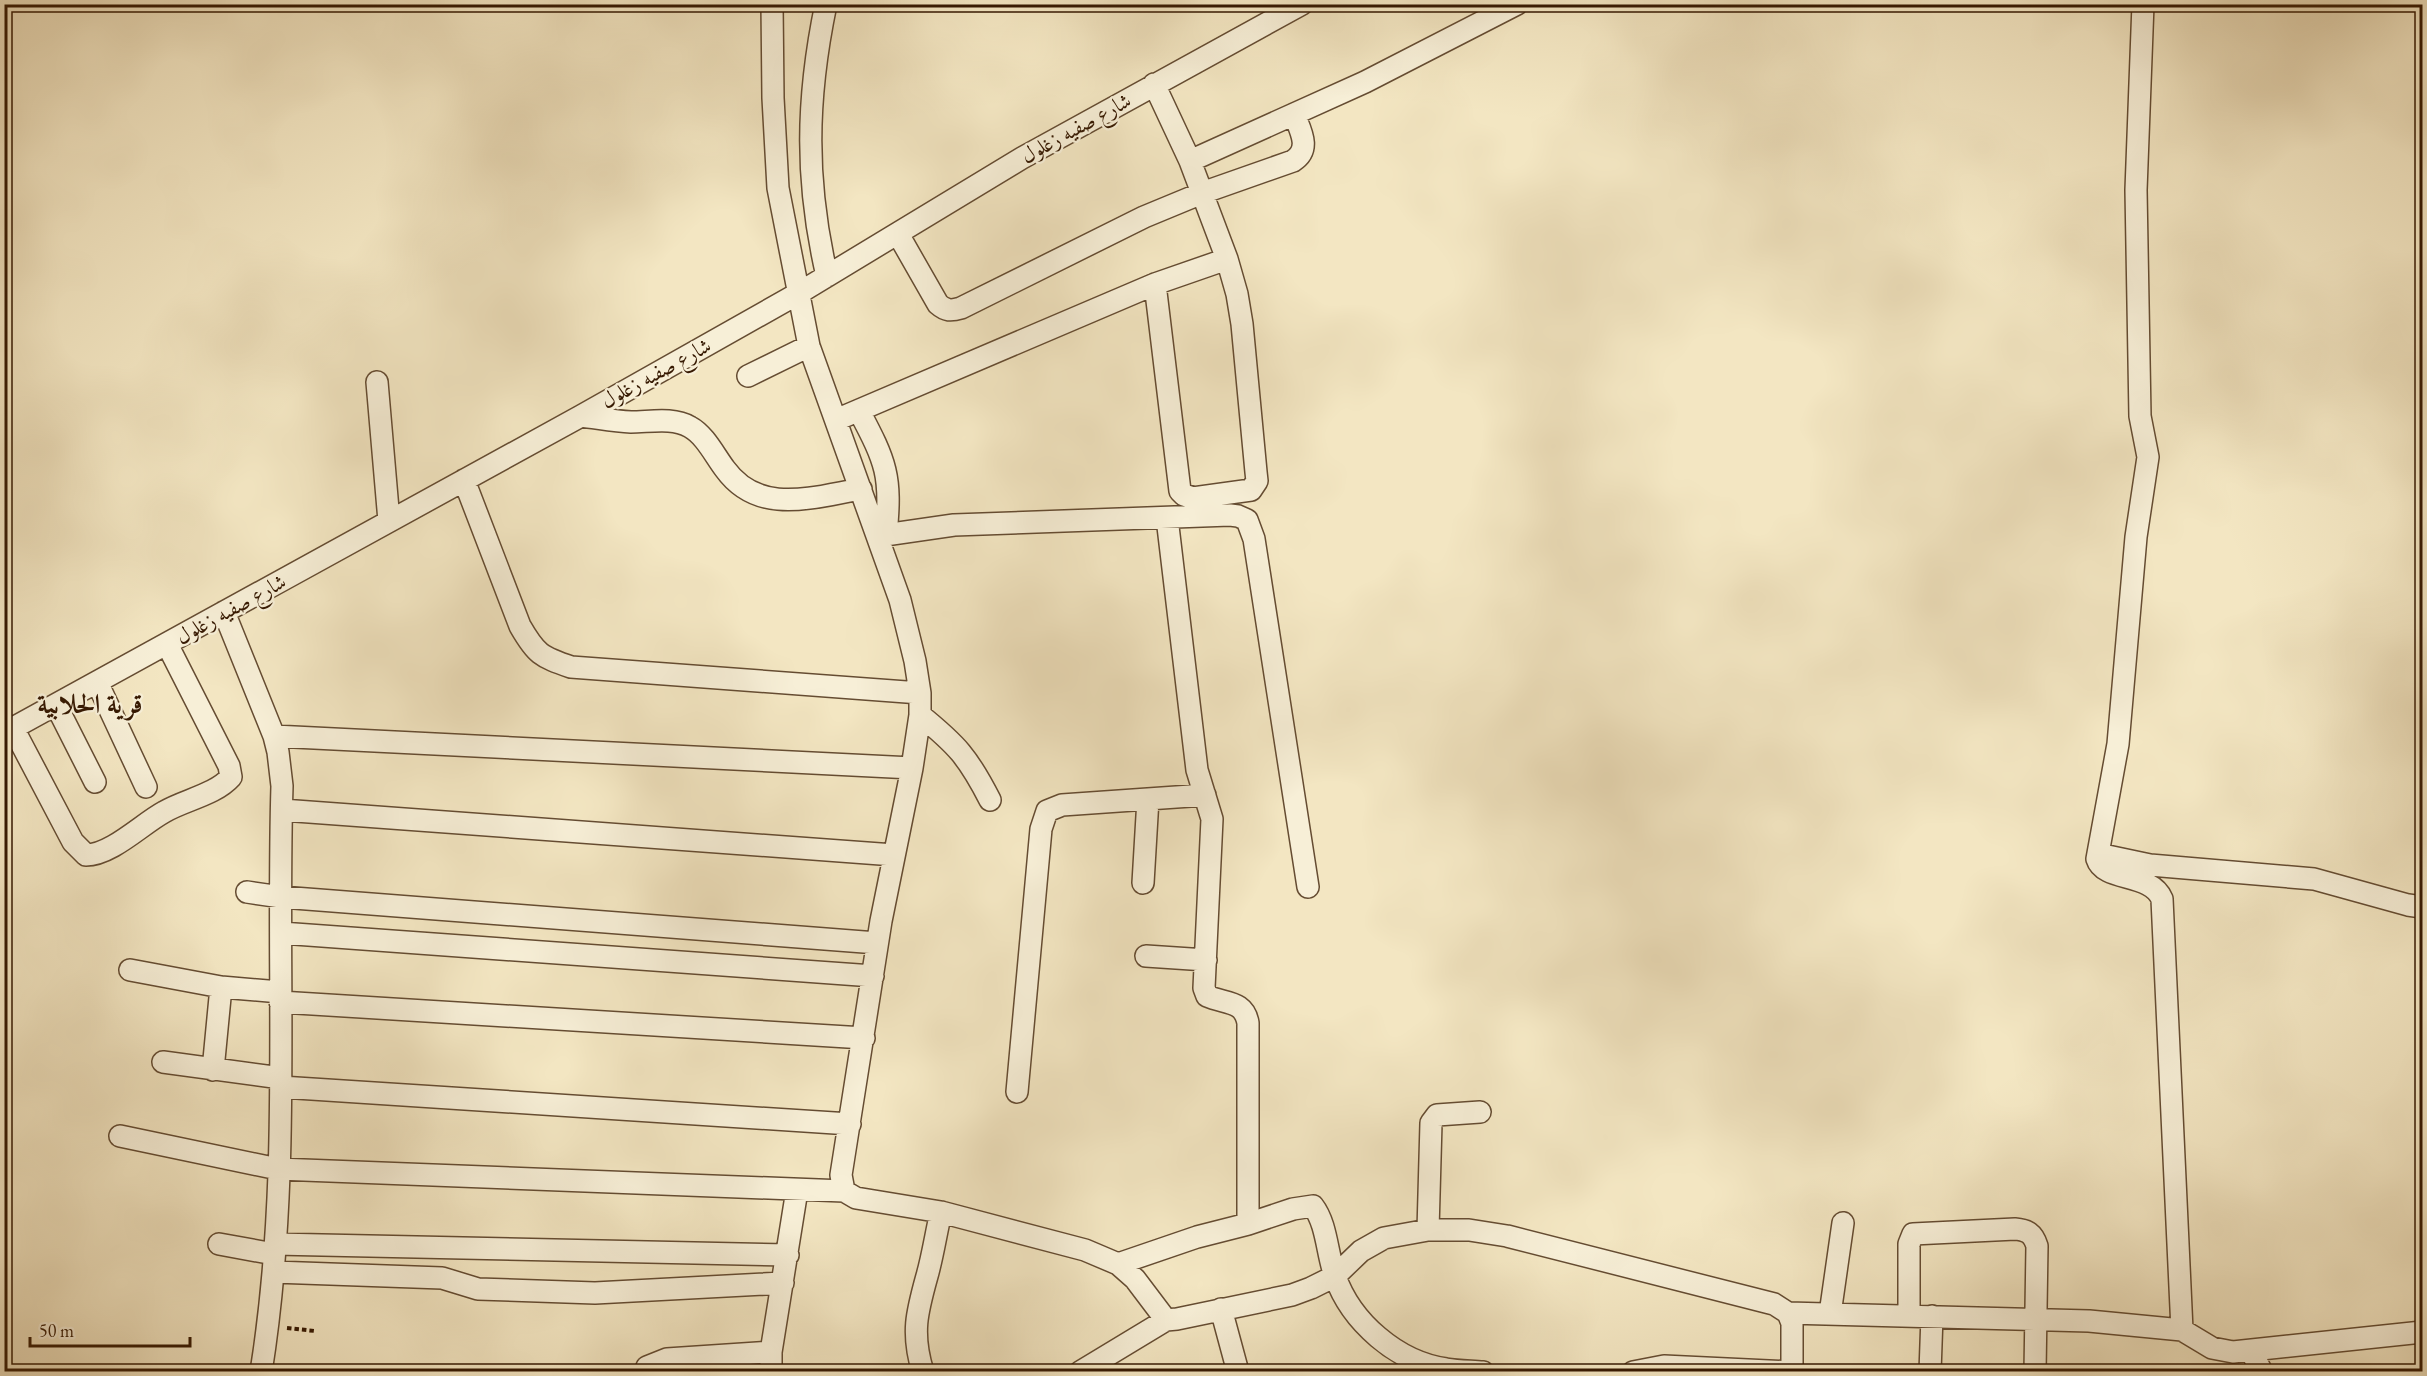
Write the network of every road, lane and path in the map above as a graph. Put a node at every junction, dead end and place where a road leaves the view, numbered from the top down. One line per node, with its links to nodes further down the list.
1 (772, 4): 14 (street)
2 (826, 4): 12 (street)
3 (1302, 4): 6 (street, شارع صفيه زغلول)
4 (1517, 4): 7 (street)
5 (2143, 4): 41 (street)
6 (1154, 84): 8 (street); 10 (street, شارع صفيه زغلول)
7 (1294, 114): 8 (street); 9 (street)
8 (1190, 161): 9 (street)
9 (1202, 193): 10 (street); 11 (street)
10 (898, 234): 12 (street, شارع صفيه زغلول)
11 (1227, 259): 13 (street); 13 (street)
12 (827, 276): 14 (street, شارع صفيه زغلول)
13 (1155, 284): 18 (street)
14 (799, 293): 15 (street); 19 (street, شارع صفيه زغلول)
15 (809, 346): 16 (street); 20 (street)
16 (748, 376)
17 (377, 382): 24 (street)
18 (859, 411): 20 (street); 25 (street)
19 (581, 416): 21 (street, شارع صفيه زغلول); 22 (street)
20 (836, 420): 22 (street)
21 (464, 480): 24 (street, شارع صفيه زغلول); 29 (street)
22 (861, 489): 25 (street)
23 (1167, 518): 25 (street); 37 (street); 44 (street)
24 (389, 522): 26 (street, شارع صفيه زغلول)
25 (882, 535): 29 (street)
26 (224, 612): 27 (street, شارع صفيه زغلول); 33 (street)
27 (167, 644): 28 (street, شارع صفيه زغلول); 32 (street)
28 (97, 682): 30 (street, شارع صفيه زغلول); 36 (street)
29 (920, 693): 31 (street)
30 (56, 705): 32 (street, شارع صفيه زغلول); 35 (street)
31 (920, 715): 34 (street); 39 (street)
32 (9, 731)
33 (274, 736): 34 (street); 40 (street)
34 (912, 768): 42 (street)
35 (95, 782)
36 (146, 787)
37 (1205, 795): 38 (street); 51 (street)
38 (1148, 799): 43 (street); 60 (street)
39 (990, 800)
40 (282, 810): 42 (street); 46 (street)
41 (2098, 854): 47 (street); 87 (street)
42 (894, 855): 49 (street)
43 (1143, 882)
44 (1308, 887)
45 (247, 892): 46 (street)
46 (280, 897): 48 (street); 49 (street)
47 (2422, 907)
48 (281, 933): 53 (street); 55 (street)
49 (878, 943): 53 (street)
50 (1146, 956): 51 (street)
51 (1206, 960): 69 (street)
52 (130, 970): 54 (street)
53 (873, 976): 56 (street)
54 (221, 987): 55 (street); 58 (street)
55 (280, 997): 56 (street); 59 (street)
56 (864, 1038): 62 (street)
57 (163, 1062): 58 (street)
58 (213, 1070): 59 (street)
59 (281, 1083): 62 (street); 64 (street)
60 (1017, 1092)
61 (1480, 1112): 70 (street)
62 (850, 1124): 66 (street)
63 (120, 1136): 64 (street)
64 (278, 1169): 65 (street); 74 (street)
65 (797, 1190): 66 (street); 73 (street)
66 (844, 1191): 67 (street)
67 (941, 1212): 75 (street); 98 (street)
68 (1843, 1223): 81 (street)
69 (1248, 1224): 75 (street); 76 (street)
70 (1428, 1230): 76 (street); 80 (street)
71 (219, 1244): 74 (street)
72 (462, 1248): 73 (street); 74 (street); 78 (street)
73 (788, 1255): 77 (street)
74 (274, 1257): 78 (street); 86 (street)
75 (1118, 1264): 85 (street)
76 (1335, 1276): 79 (street); 94 (street)
77 (783, 1283): 78 (street); 91 (street)
78 (460, 1284)
79 (1221, 1309): 85 (street); 99 (street)
80 (1788, 1313): 81 (street); 101 (street)
81 (1830, 1314): 82 (street)
82 (1909, 1315): 83 (street); 84 (street)
83 (1932, 1316): 84 (street); 102 (street)
84 (2036, 1318): 87 (street); 103 (street)
85 (1166, 1320): 93 (street)
86 (268, 1326): 88 (path); 96 (street)
87 (2182, 1330): 90 (street)
88 (315, 1331)
89 (2422, 1332): 90 (street)
90 (2251, 1351): 104 (street)
91 (771, 1362): 92 (street)
92 (709, 1364): 97 (street)
93 (1084, 1370)
94 (1442, 1370): 100 (street)
95 (1645, 1370): 101 (street)
96 (261, 1371)
97 (645, 1371)
98 (923, 1371)
99 (1238, 1371)
100 (1483, 1371)
101 (1791, 1371)
102 (1930, 1371)
103 (2035, 1371)
104 (2262, 1371)

